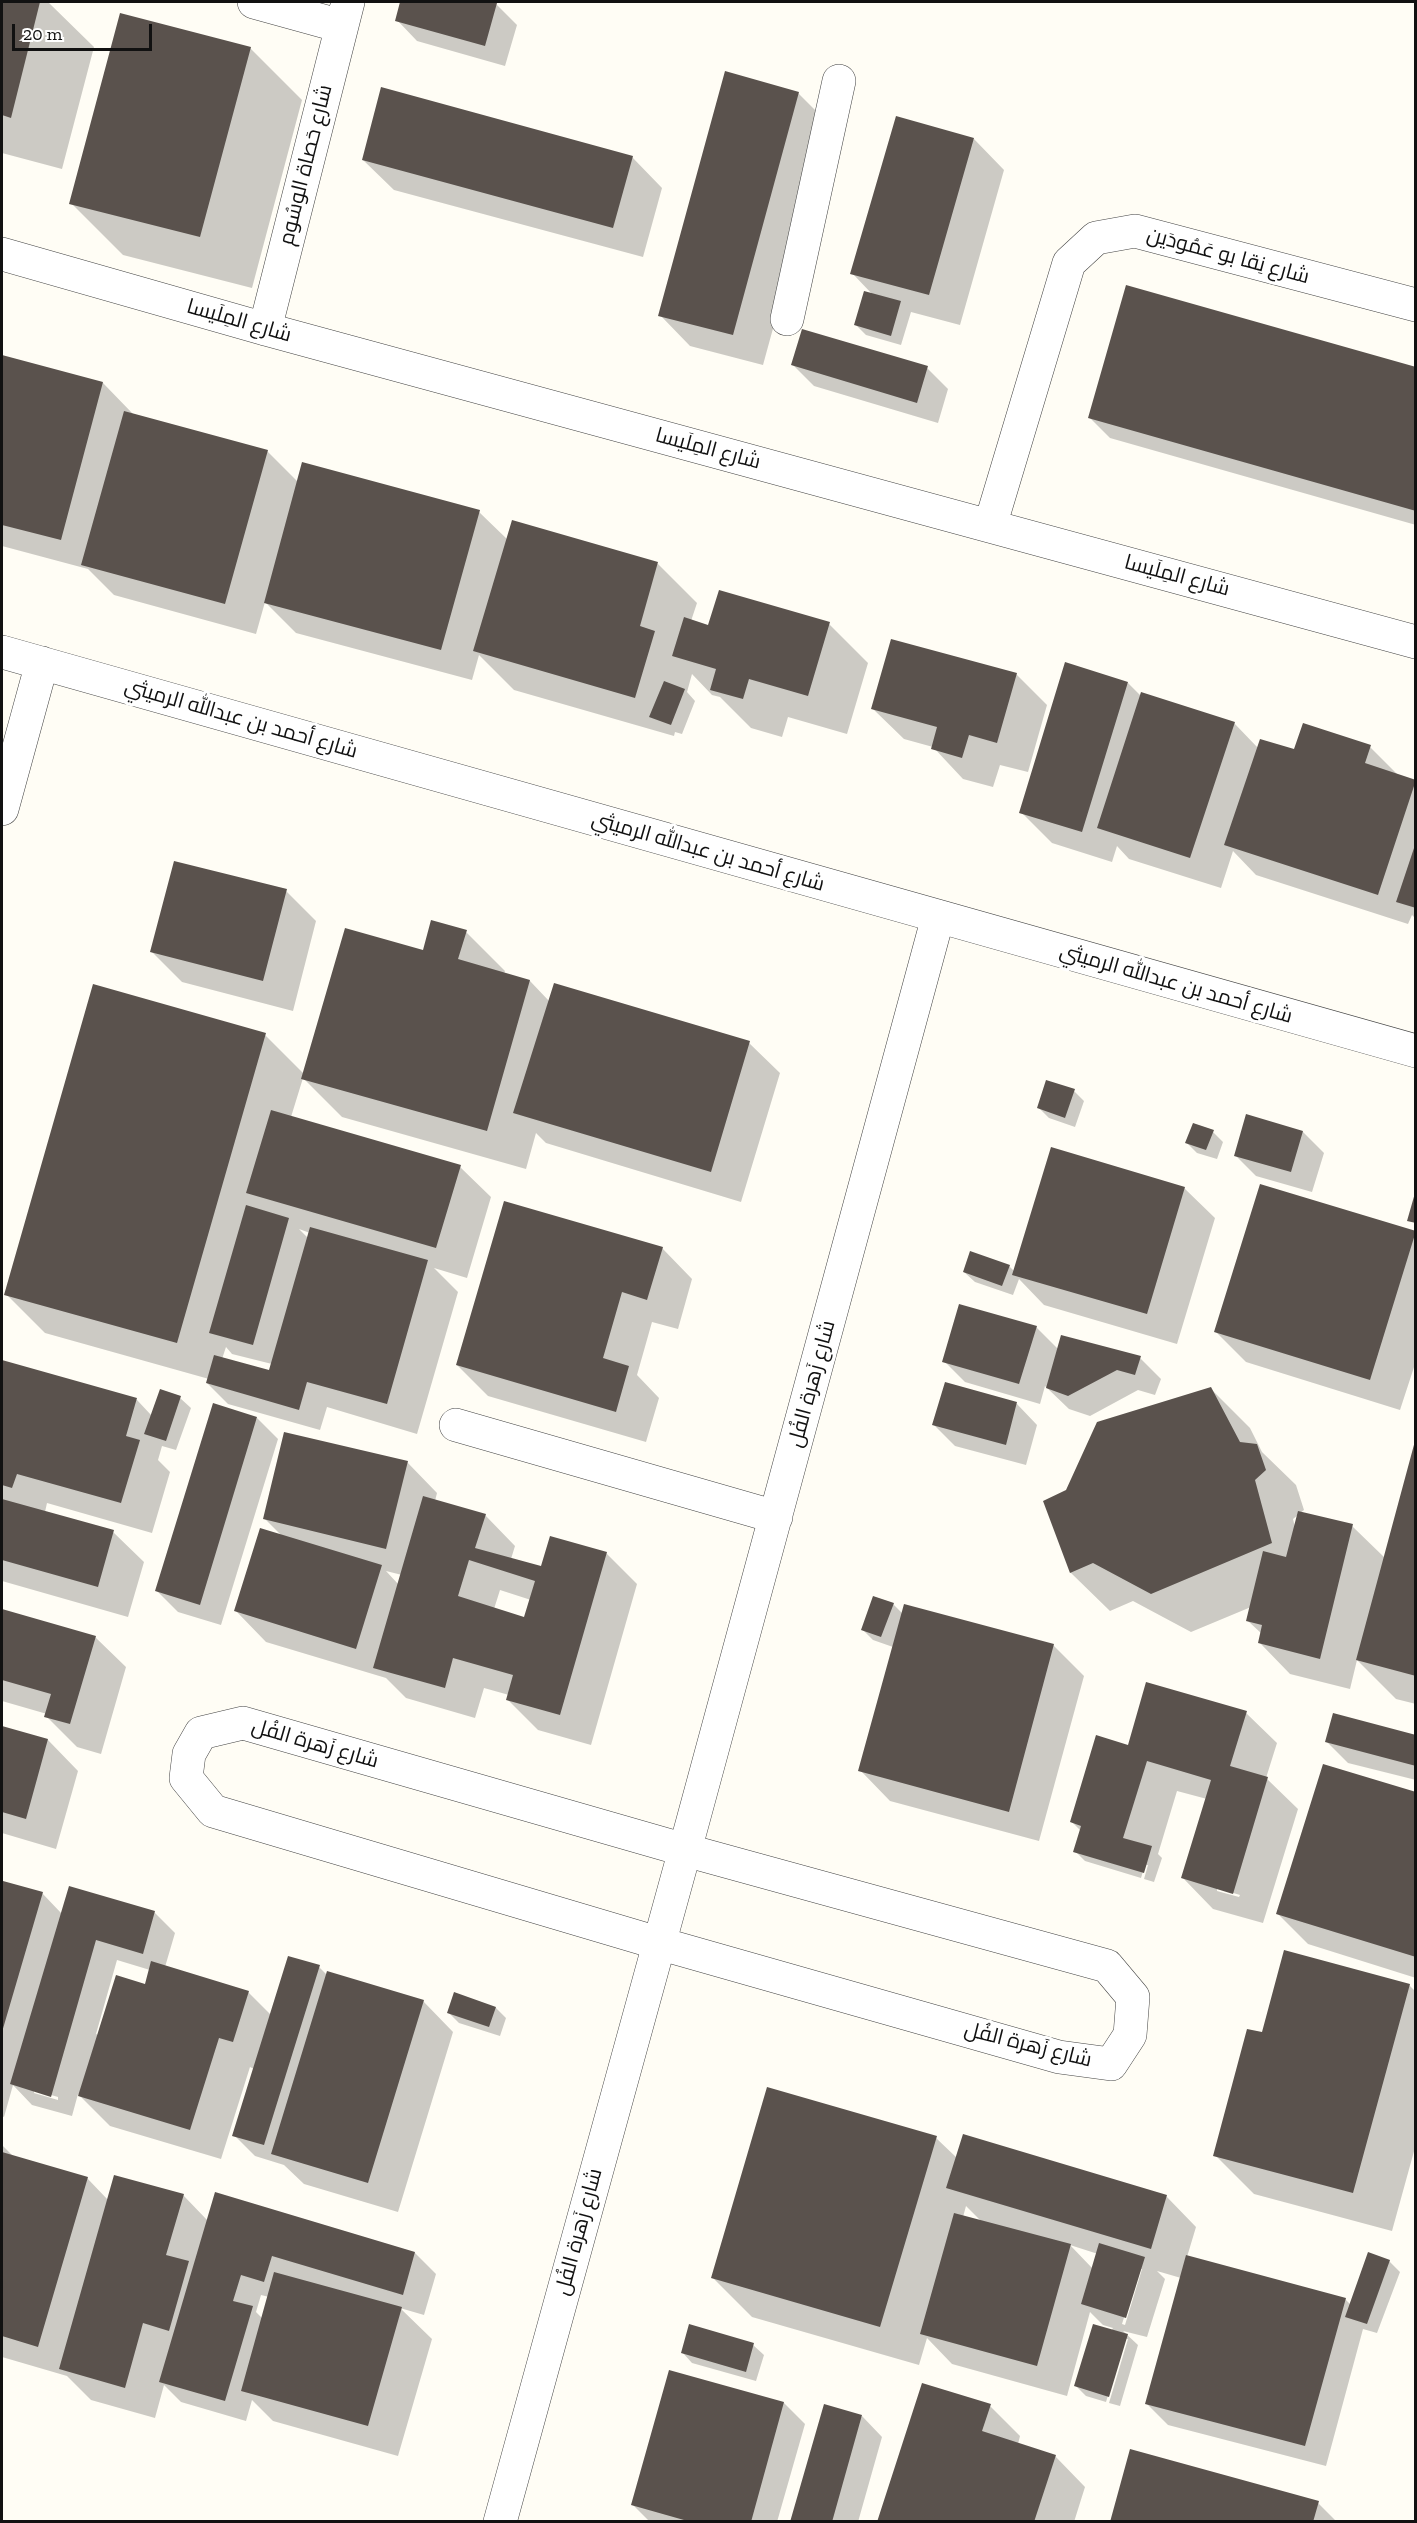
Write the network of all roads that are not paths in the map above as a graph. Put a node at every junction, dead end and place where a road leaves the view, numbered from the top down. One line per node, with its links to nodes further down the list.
1 (254, 2): 2 (street)
2 (344, 14): 7 (street, شارع حَصاة الوسُوم)
3 (839, 81): 6 (street)
4 (2, 254): 7 (street, شارع المِلَيسا)
5 (1416, 304): 8 (street, شارع نِقا بو عَمُودَين)
6 (787, 319)
7 (265, 329): 8 (street, شارع المِلَيسا)
8 (990, 526): 9 (street, شارع المِلَيسا)
9 (1416, 642)
10 (2, 652): 11 (street, شارع أحمد بن عبدالله الرميثي)
11 (42, 663): 12 (street); 13 (street, شارع أحمد بن عبدالله الرميثي)
12 (2, 809)
13 (938, 917): 14 (street, شارع أحمد بن عبدالله الرميثي); 16 (street, شارع زَهرة الفُل)
14 (1416, 1051)
15 (456, 1425): 16 (street)
16 (776, 1516): 17 (street, شارع زَهرة الفُل)
17 (685, 1850): 18 (street, شارع زَهرة الفُل); 18 (street, شارع زَهرة الفُل); 18 (street, شارع زَهرة الفُل)
18 (658, 1943): 19 (street, شارع زَهرة الفُل)
19 (500, 2522)

